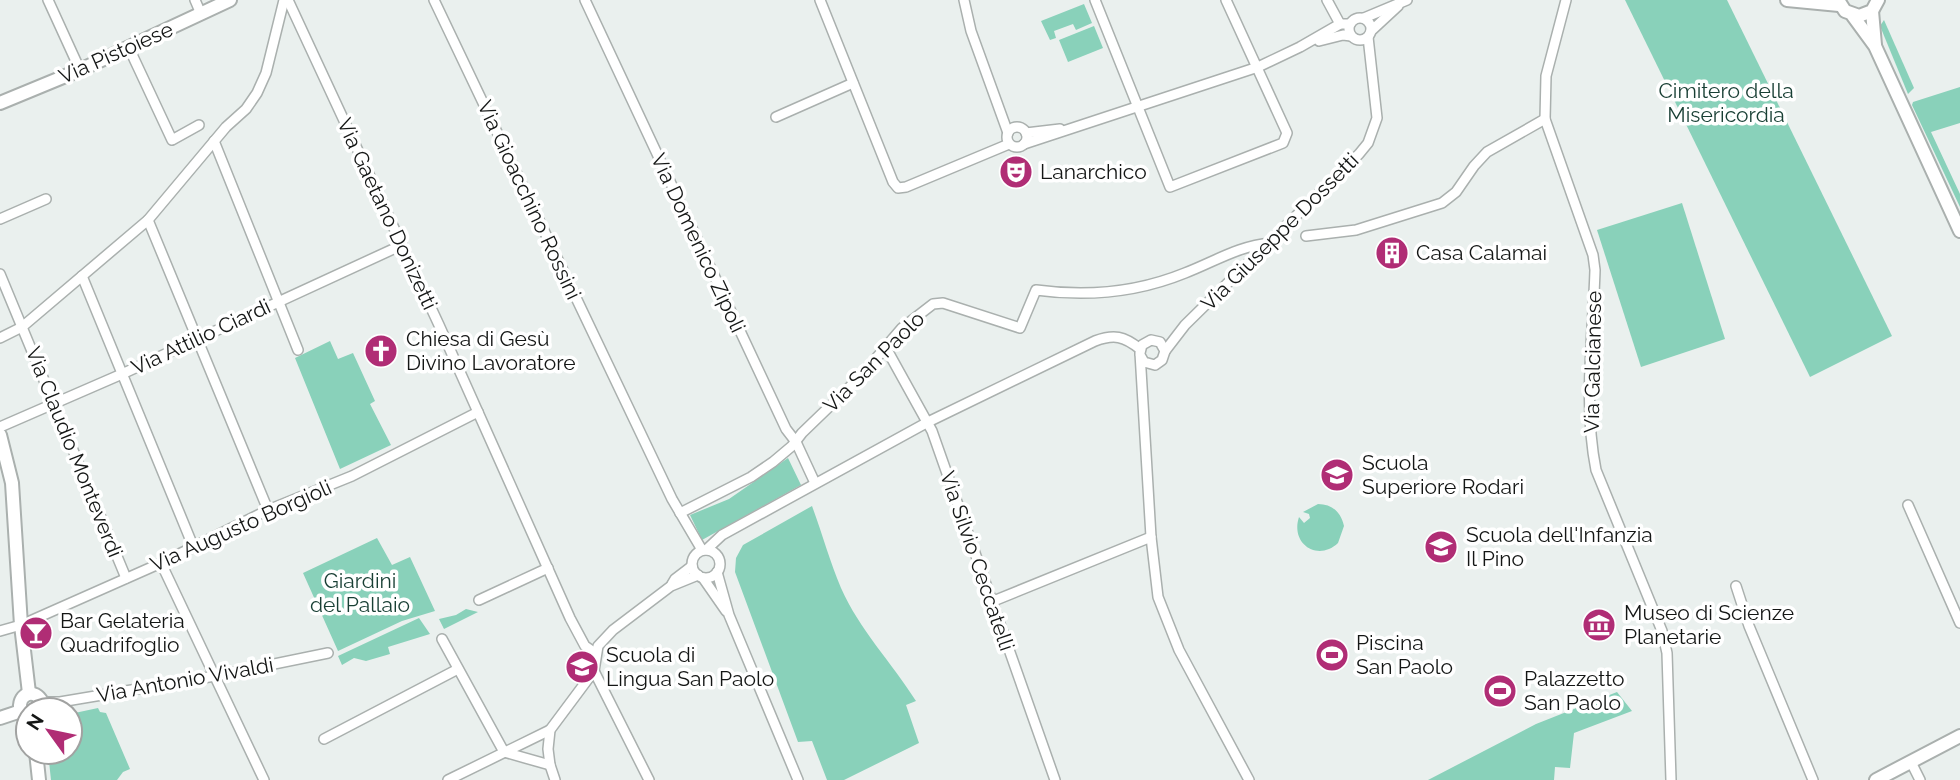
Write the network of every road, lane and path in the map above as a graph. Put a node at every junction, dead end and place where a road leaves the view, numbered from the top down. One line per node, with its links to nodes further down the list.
1 (48, 0): 30 (street)
2 (194, 0): 18 (street)
3 (230, 0): 18 (street, Via Pistoiese)
4 (286, 0): 40 (street); 49 (street, Via Gaetano Donizetti)
5 (434, 0): 71 (street, Via Gioacchino Rossini)
6 (585, 0): 67 (street, Via Domenico Zipoli)
7 (820, 0): 31 (street)
8 (964, 0): 38 (street)
9 (1095, 0): 33 (street)
10 (1226, 0): 29 (street)
11 (1327, 0): 22 (street)
12 (1566, 0): 21 (street, Via Galcianese)
13 (1574, 0): 21 (street, Via Galcianese)
14 (1787, 0): 16 (street)
15 (1404, 1): 20 (street); 23 (street)
16 (1839, 2): 19 (street)
17 (1876, 3): 19 (street); 25 (street)
18 (201, 14): 27 (street, Via Pistoiese)
19 (1853, 16): 25 (street)
20 (1364, 18): 22 (street); 23 (street)
21 (1559, 23): 35 (street, Via Galcianese)
22 (1345, 24): 24 (street); 26 (street)
23 (1370, 34): 24 (street); 28 (street, Via Giuseppe Dossetti)
24 (1354, 38): 26 (street); 28 (street)
25 (1875, 46): 46 (street)
26 (1300, 47): 29 (street)
27 (129, 48): 30 (street, Via Pistoiese); 36 (street)
28 (1368, 54): 48 (street, Via Giuseppe Dossetti)
29 (1258, 67): 33 (street); 33 (street)
30 (80, 70): 32 (street, Via Pistoiese)
31 (853, 83): 34 (street); 41 (street)
32 (0, 103)
33 (1136, 105): 37 (street)
34 (776, 117)
35 (1545, 119): 47 (street); 114 (street, Via Galcianese)
36 (199, 125)
37 (1069, 127): 39 (street); 42 (street)
38 (1008, 133): 39 (street); 41 (street)
39 (1026, 133): 42 (street)
40 (214, 141): 45 (street); 52 (street)
41 (1009, 144): 42 (street)
42 (1024, 144)
43 (46, 199): 44 (street)
44 (0, 219)
45 (148, 220): 51 (street); 55 (street)
46 (1960, 231)
47 (1306, 236)
48 (1271, 243): 56 (street, Via Giuseppe Dossetti); 57 (street, Via San Paolo)
49 (401, 245): 52 (street, Via Attilio Ciardi); 64 (street, Via Gaetano Donizetti)
50 (0, 274): 53 (street, Via Claudio Monteverdi)
51 (82, 276): 53 (street); 61 (street)
52 (278, 302): 55 (street, Via Attilio Ciardi); 58 (street)
53 (22, 327): 54 (street); 63 (street, Via Claudio Monteverdi)
54 (0, 338)
55 (196, 339): 61 (street, Via Attilio Ciardi); 70 (street)
56 (1162, 346): 59 (street); 60 (street)
57 (886, 348): 65 (street, Via Silvio Ceccatelli); 67 (street, Via San Paolo)
58 (298, 350)
59 (1140, 352): 60 (street); 62 (street); 65 (street)
60 (1154, 365): 62 (street)
61 (122, 374): 63 (street, Via Attilio Ciardi); 74 (street)
62 (1143, 379): 73 (street)
63 (55, 404): 66 (street, Via Attilio Ciardi); 82 (street, Via Claudio Monteverdi)
64 (478, 412): 70 (street, Via Augusto Borgioli); 79 (street, Via Gaetano Donizetti)
65 (928, 422): 68 (street); 86 (street, Via Silvio Ceccatelli)
66 (0, 436): 89 (street)
67 (796, 442): 68 (street, Via Domenico Zipoli); 71 (street, Via San Paolo)
68 (815, 483): 72 (street)
69 (1908, 505): 88 (street)
70 (268, 510): 74 (street, Via Augusto Borgioli)
71 (680, 513): 75 (street)
72 (734, 529): 75 (street); 76 (street)
73 (1151, 537): 86 (street); 113 (street)
74 (193, 547): 77 (street, Via Augusto Borgioli)
75 (704, 550): 76 (street); 78 (street)
76 (717, 555): 80 (street)
77 (161, 563): 82 (street, Via Augusto Borgioli); 96 (street)
78 (692, 566): 81 (street); 83 (street)
79 (548, 568): 85 (street); 93 (street, Via Gaetano Donizetti)
80 (718, 572): 81 (street); 87 (street)
81 (700, 577): 83 (street); 87 (street)
82 (126, 578): 89 (street, Via Augusto Borgioli)
83 (671, 586): 93 (street)
84 (1736, 586): 115 (street)
85 (479, 600)
86 (991, 602): 112 (street, Via Silvio Ceccatelli)
87 (729, 615): 111 (street)
88 (1960, 623)
89 (20, 625): 90 (street, Via Augusto Borgioli); 97 (street)
90 (0, 631)
91 (442, 639): 94 (street)
92 (328, 653): 96 (street, Via Antonio Vivaldi)
93 (595, 653): 95 (street)
94 (458, 669): 103 (street); 104 (street)
95 (594, 671): 101 (street); 110 (street)
96 (215, 676): 100 (street, Via Antonio Vivaldi); 107 (street)
97 (29, 693): 98 (street); 99 (street)
98 (23, 696)
99 (38, 696)
100 (84, 698)
101 (550, 730): 104 (street); 106 (street)
102 (1960, 736): 105 (street)
103 (324, 739)
104 (504, 752): 106 (street); 108 (street)
105 (1911, 762): 116 (street); 117 (street)
106 (550, 765): 109 (street)
107 (264, 780)
108 (448, 780)
109 (555, 780)
110 (649, 780)
111 (798, 780)
112 (1055, 780)
113 (1249, 780)
114 (1671, 780)
115 (1813, 780)
116 (1876, 780)
117 (1920, 780)

